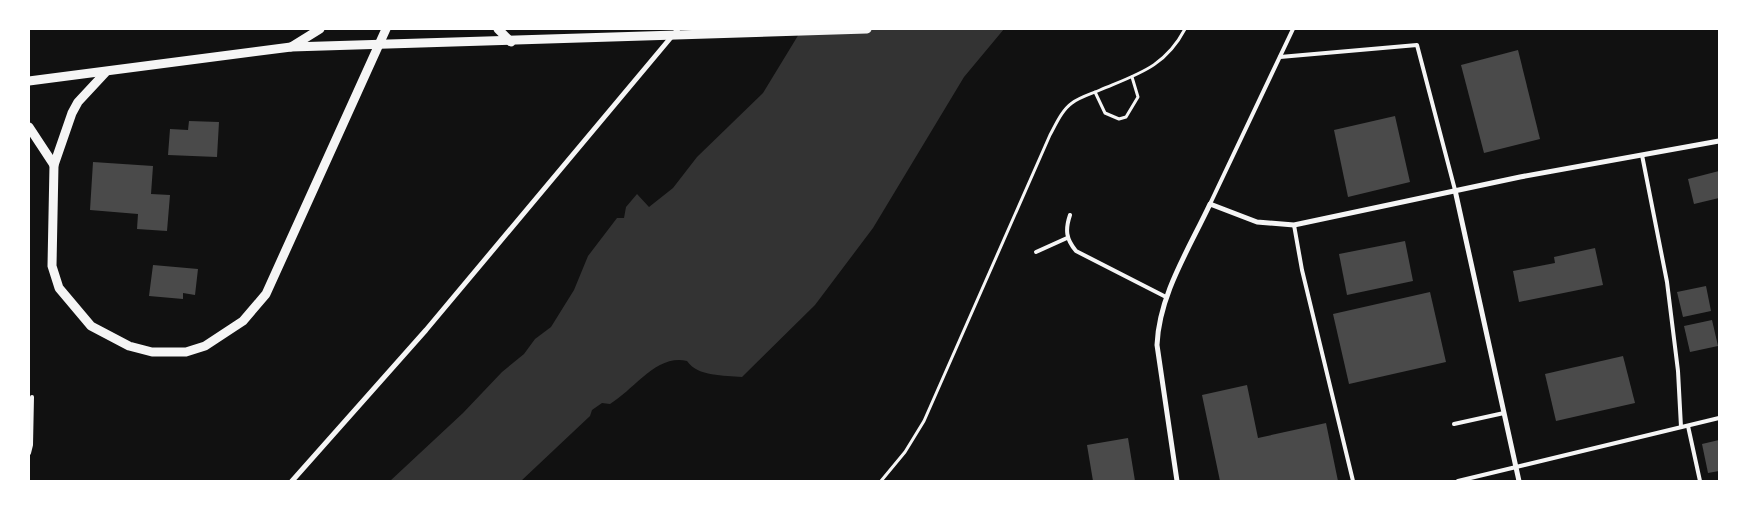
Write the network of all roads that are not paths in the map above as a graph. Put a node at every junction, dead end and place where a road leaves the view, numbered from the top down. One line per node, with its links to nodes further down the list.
1 (320, 29): 8 (street)
2 (386, 29): 15 (street)
3 (498, 29): 7 (street)
4 (678, 29): 31 (street)
5 (867, 29): 7 (street)
6 (1292, 29): 9 (lane)
7 (511, 42): 8 (street)
8 (291, 47): 10 (street)
9 (1280, 57): 16 (lane); 17 (lane)
10 (105, 73): 11 (street); 15 (street)
11 (29, 81)
12 (29, 127): 15 (street)
13 (1719, 141): 14 (street)
14 (1642, 155): 16 (street); 28 (lane)
15 (54, 165)
16 (1455, 190): 19 (street); 24 (street)
17 (1210, 204): 19 (street); 22 (street)
18 (1070, 215): 20 (lane)
19 (1294, 225): 33 (lane)
20 (1067, 238): 21 (lane); 22 (lane)
21 (1036, 252)
22 (1166, 297): 32 (street)
23 (32, 397): 29 (lane)
24 (1504, 413): 26 (lane); 30 (street)
25 (1719, 418): 27 (lane)
26 (1454, 424)
27 (1688, 426): 28 (lane); 36 (lane)
28 (1681, 427): 30 (lane)
29 (29, 453)
30 (1516, 468): 34 (lane); 35 (street)
31 (292, 481)
32 (1177, 481)
33 (1354, 481)
34 (1458, 481)
35 (1520, 481)
36 (1700, 481)

